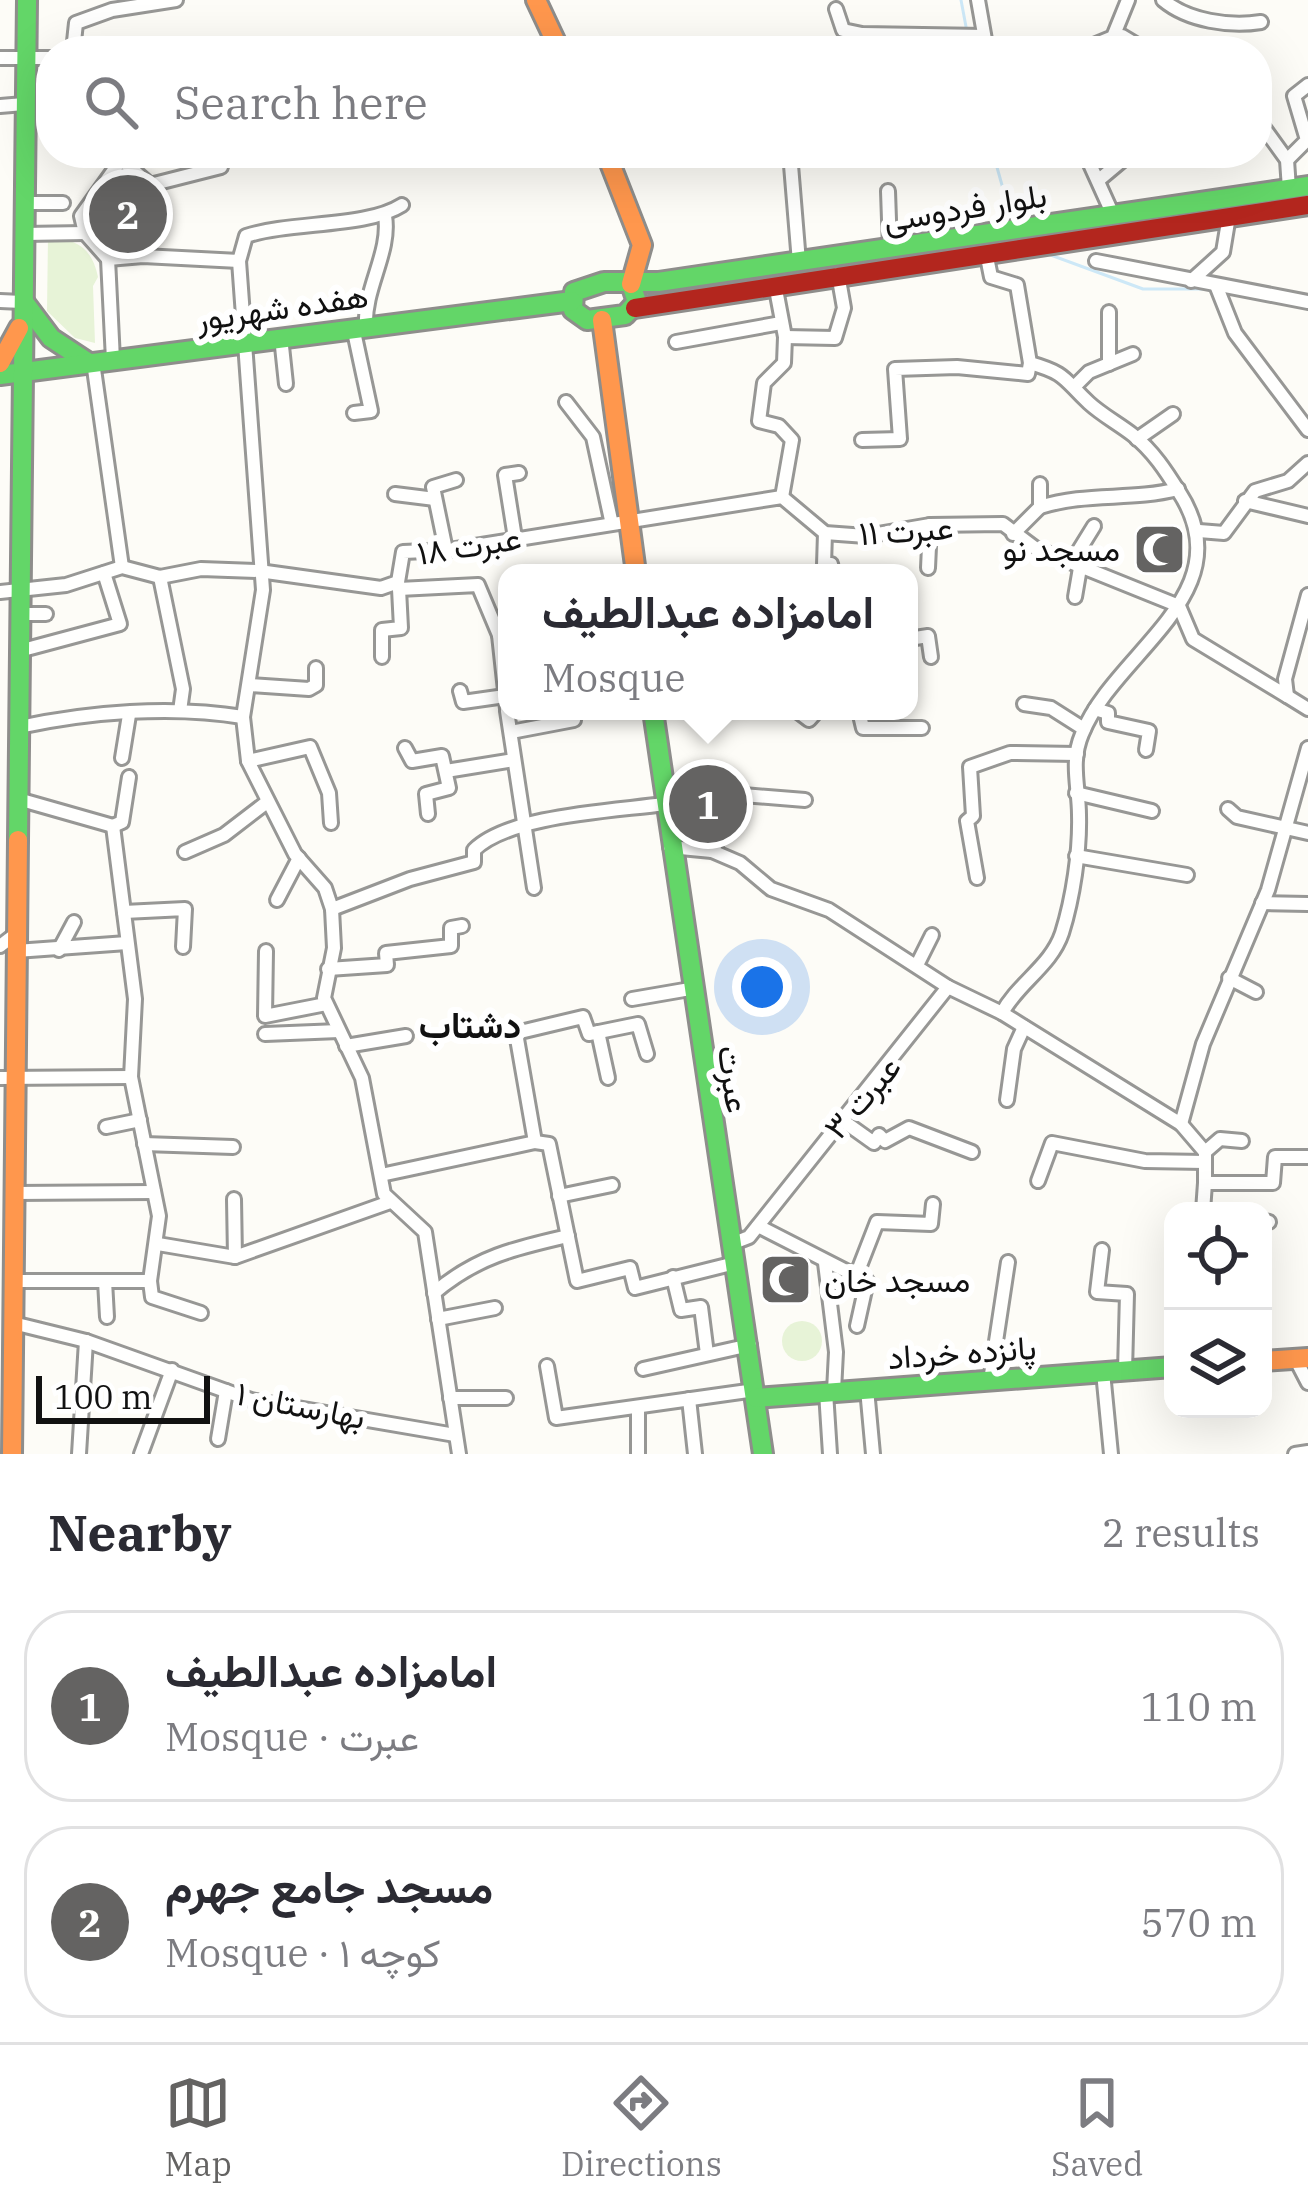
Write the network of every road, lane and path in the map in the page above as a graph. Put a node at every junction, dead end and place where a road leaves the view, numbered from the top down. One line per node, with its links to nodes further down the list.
1 (27, 0): 15 (main road)
2 (176, 0): 9 (street)
3 (536, 0): 10 (main road)
4 (978, 0): 12 (street)
5 (1128, 0): 13 (street)
6 (1163, 0): 8 (street)
7 (836, 9): 11 (street)
8 (1261, 22)
9 (75, 36)
10 (553, 36)
11 (926, 36)
12 (984, 36)
13 (1114, 36)
14 (0, 58): 15 (street)
15 (28, 58): 16 (street); 18 (main road)
16 (36, 58)
17 (1308, 85): 21 (street)
18 (24, 104): 19 (street); 34 (main road)
19 (0, 106)
20 (1272, 141): 21 (street)
21 (1287, 160): 32 (street)
22 (108, 168): 30 (street)
23 (113, 168): 30 (street)
24 (134, 168): 25 (street)
25 (217, 168)
26 (613, 168): 52 (main road)
27 (791, 168): 48 (street)
28 (1094, 168): 31 (street)
29 (1113, 168): 31 (street)
30 (110, 171): 41 (street)
31 (1100, 179): 40 (street)
32 (1299, 188): 40 (main road, بلوار فردوسی)
33 (888, 191): 43 (street)
34 (23, 203): 35 (street); 42 (main road)
35 (63, 203)
36 (402, 205): 38 (street)
37 (1308, 205): 39 (main road, بلوار فردوسی)
38 (385, 216): 46 (street); 61 (street)
39 (1229, 216): 40 (main road, بلوار فردوسی); 50 (street)
40 (1113, 224): 43 (main road, بلوار فردوسی); 44 (main road, بلوار فردوسی)
41 (86, 233): 42 (street); 45 (street)
42 (24, 234): 57 (main road)
43 (890, 249): 48 (main road, بلوار فردوسی)
44 (986, 252): 49 (main road, بلوار فردوسی); 69 (street)
45 (108, 260): 46 (street); 67 (street)
46 (239, 261): 64 (street)
47 (1096, 261): 50 (street)
48 (800, 262): 52 (main road, بلوار فردوسی)
49 (838, 274): 51 (main road, بلوار فردوسی); 62 (street)
50 (1191, 280): 53 (street)
51 (774, 283): 58 (main road, بلوار فردوسی); 62 (street)
52 (631, 284): 55 (main road, هفده شهریور); 58 (main road)
53 (1216, 286): 56 (street); 78 (street)
54 (0, 301): 57 (street)
55 (572, 301): 60 (main road); 61 (main road, هفده شهریور)
56 (1308, 302)
57 (22, 306): 67 (main road); 68 (main road); 71 (main road)
58 (635, 308): 60 (main road, بلوار فردوسی)
59 (1109, 312): 70 (street)
60 (602, 320): 79 (main road)
61 (360, 327): 63 (main road, هفده شهریور); 76 (street)
62 (783, 330): 65 (street); 89 (street)
63 (280, 337): 64 (main road, هفده شهریور); 73 (street)
64 (249, 341): 67 (main road, هفده شهریور); 107 (street)
65 (676, 342)
66 (1133, 354): 70 (street)
67 (98, 362): 71 (main road, هفده شهریور); 105 (street)
68 (0, 363)
69 (1030, 363): 74 (street); 82 (street)
70 (1109, 364): 74 (street)
71 (22, 372): 72 (main road, هفده شهریور); 112 (main road)
72 (0, 375)
73 (286, 384)
74 (1076, 385): 81 (street)
75 (566, 402): 80 (street)
76 (354, 413)
77 (1173, 414): 81 (street)
78 (1308, 430)
79 (617, 432): 80 (street); 94 (main road)
80 (592, 437): 94 (street)
81 (1137, 439): 87 (street)
82 (862, 440)
83 (1308, 463): 91 (street)
84 (519, 473): 100 (street)
85 (456, 480): 90 (street)
86 (1040, 484): 92 (street)
87 (1178, 489): 92 (street); 97 (street)
88 (395, 494): 90 (street)
89 (782, 497): 94 (street); 98 (street, عبرت ۱۱)
90 (435, 499): 101 (street)
91 (1245, 501): 93 (street); 97 (street)
92 (1040, 507): 99 (street)
93 (1308, 516)
94 (620, 520): 100 (street, عبرت ۱۸); 103 (main road)
95 (930, 524): 98 (street, عبرت ۱۱); 99 (street, عبرت ۱۱); 106 (street)
96 (1094, 526): 102 (street)
97 (1199, 531): 115 (street)
98 (825, 533): 104 (street)
99 (1013, 534): 102 (street, عبرت ۱۱)
100 (515, 538): 101 (street, عبرت ۱۸)
101 (446, 550): 110 (street, عبرت ۱۸)
102 (1077, 561): 114 (street); 115 (street, عبرت ۱۱)
103 (633, 564)
104 (824, 564)
105 (122, 567): 108 (street); 109 (street)
106 (928, 568)
107 (259, 571): 109 (street, عبرت ۱۸); 110 (street, عبرت ۱۸); 124 (street)
108 (104, 573): 112 (street); 120 (street)
109 (160, 577): 131 (street)
110 (399, 586): 118 (street); 121 (street)
111 (0, 592): 112 (street)
112 (21, 592): 116 (main road)
113 (1308, 595): 126 (street)
114 (1075, 597)
115 (1179, 606): 126 (street); 129 (street)
116 (20, 614): 117 (street); 120 (main road)
117 (46, 614)
118 (498, 624)
119 (918, 638): 122 (street)
120 (19, 651): 138 (main road)
121 (382, 657)
122 (931, 658)
123 (316, 668): 124 (street)
124 (250, 685): 133 (street)
125 (460, 691): 127 (street)
126 (1287, 696): 130 (street)
127 (498, 704)
128 (1024, 704): 140 (street)
129 (1095, 709): 140 (street); 144 (street)
130 (1308, 709)
131 (180, 711): 132 (street); 133 (street)
132 (129, 715): 138 (street); 146 (street)
133 (243, 717): 147 (street)
134 (509, 720): 141 (street)
135 (574, 720): 141 (street)
136 (654, 720): 155 (main road, عبرت)
137 (861, 720): 139 (street)
138 (19, 727): 152 (main road)
139 (922, 728)
140 (1084, 729): 145 (street)
141 (511, 732): 148 (street)
142 (405, 748): 149 (street)
143 (1308, 748): 162 (street)
144 (1146, 750)
145 (1077, 754): 151 (street); 170 (street)
146 (122, 758)
147 (248, 760): 154 (street); 159 (street)
148 (514, 760): 149 (street); 161 (street)
149 (446, 771): 158 (street)
150 (129, 777): 160 (street)
151 (1076, 793): 157 (street); 167 (street)
152 (18, 800): 160 (street); 180 (main road)
153 (805, 800): 165 (street)
154 (267, 802): 166 (street); 168 (street)
155 (664, 804): 161 (street); 164 (main road, عبرت)
156 (1228, 809): 162 (street)
157 (1152, 811)
158 (428, 814)
159 (331, 823)
160 (112, 826): 176 (street)
161 (524, 828): 171 (street); 175 (street)
162 (1286, 828): 163 (street); 173 (street)
163 (1308, 833)
164 (670, 847): 165 (street); 189 (main road, عبرت)
165 (712, 851): 185 (street)
166 (185, 852)
167 (1076, 856): 169 (street); 193 (street)
168 (299, 858): 172 (street); 175 (street)
169 (1187, 875)
170 (977, 878)
171 (534, 888)
172 (277, 900)
173 (1262, 903): 174 (street); 187 (street)
174 (1308, 904)
175 (332, 909): 186 (street)
176 (124, 912): 181 (street); 182 (street)
177 (74, 922): 183 (street)
178 (462, 926): 186 (street)
179 (932, 935): 185 (street)
180 (8, 941): 183 (street); 201 (main road)
181 (127, 943): 183 (street); 202 (street)
182 (183, 947)
183 (59, 950)
184 (266, 951): 192 (street)
185 (917, 965): 188 (street)
186 (328, 970): 192 (street)
187 (1229, 978): 190 (street); 207 (street)
188 (948, 987): 193 (street); 205 (street, عبرت ۳)
189 (690, 989): 191 (street); 233 (main road, عبرت)
190 (1256, 992)
191 (632, 998)
192 (326, 1004): 195 (street)
193 (1002, 1012): 194 (street)
194 (1024, 1027): 204 (street); 207 (street)
195 (339, 1031): 197 (street); 199 (street)
196 (598, 1032): 200 (street); 203 (street); 210 (street)
197 (265, 1034)
198 (406, 1036): 199 (street)
199 (346, 1046): 218 (street)
200 (647, 1054)
201 (8, 1077): 202 (street); 223 (main road)
202 (130, 1078): 206 (street)
203 (608, 1078)
204 (1007, 1100)
205 (839, 1118): 212 (street); 229 (street, عبرت ۳)
206 (140, 1120): 208 (street); 213 (street)
207 (1181, 1124): 216 (street)
208 (106, 1127)
209 (958, 1129): 212 (street)
210 (535, 1142): 218 (street); 224 (street)
211 (1242, 1142): 216 (street)
212 (951, 1143): 215 (street)
213 (144, 1144): 214 (street); 222 (street)
214 (233, 1148)
215 (972, 1152)
216 (1205, 1157): 219 (street); 220 (street)
217 (1308, 1157): 220 (street)
218 (381, 1175): 226 (street)
219 (1038, 1181)
220 (1205, 1183): 227 (street)
221 (612, 1185): 224 (street)
222 (154, 1192): 223 (street); 231 (street)
223 (14, 1193): 240 (main road)
224 (560, 1196): 230 (street)
225 (234, 1199): 234 (street)
226 (390, 1202): 234 (street); 242 (street)
227 (1204, 1202)
228 (933, 1204): 237 (street)
229 (758, 1226): 233 (street, عبرت ۳); 236 (street)
230 (568, 1237): 238 (street); 242 (street)
231 (158, 1244): 234 (street); 241 (street)
232 (1102, 1250): 258 (street)
233 (733, 1254): 238 (street); 250 (main road, عبرت)
234 (235, 1257)
235 (1008, 1262): 260 (street)
236 (825, 1263): 237 (street); 264 (street)
237 (856, 1276): 248 (street)
238 (674, 1277): 251 (street)
239 (105, 1280): 240 (street); 241 (street); 245 (street)
240 (14, 1281): 247 (main road)
241 (150, 1281): 244 (street)
242 (434, 1293): 246 (street)
243 (495, 1308): 246 (street)
244 (201, 1313)
245 (107, 1316)
246 (438, 1319): 266 (street)
247 (6, 1322): 249 (street, بهارستان ۱); 273 (main road)
248 (857, 1326)
249 (86, 1341): 257 (street, بهارستان ۱); 274 (street)
250 (750, 1345): 251 (street); 265 (main road, عبرت)
251 (707, 1354): 256 (street)
252 (1302, 1358): 253 (main road); 261 (street)
253 (1272, 1360)
254 (547, 1366): 269 (street)
255 (1164, 1368): 258 (main road, پانزده خرداد)
256 (643, 1369)
257 (172, 1370): 263 (street, بهارستان ۱); 275 (street)
258 (1125, 1371): 259 (main road, پانزده خرداد)
259 (1103, 1372): 260 (main road, پانزده خرداد); 282 (street)
260 (989, 1381): 262 (main road, پانزده خرداد)
261 (1308, 1383)
262 (867, 1389): 264 (main road, پانزده خرداد); 281 (street)
263 (226, 1391): 270 (street, بهارستان ۱); 271 (street)
264 (830, 1391): 265 (main road, پانزده خرداد); 280 (street)
265 (755, 1394): 268 (street); 279 (main road, عبرت)
266 (450, 1398): 267 (street); 270 (street)
267 (506, 1398)
268 (689, 1399): 269 (street); 278 (street)
269 (638, 1406): 277 (street)
270 (455, 1435): 276 (street)
271 (218, 1438)
272 (1308, 1452): 283 (street)
273 (12, 1454)
274 (79, 1454)
275 (141, 1454)
276 (459, 1454)
277 (638, 1454)
278 (694, 1454)
279 (763, 1454)
280 (830, 1454)
281 (873, 1454)
282 (1111, 1454)
283 (1294, 1454)

